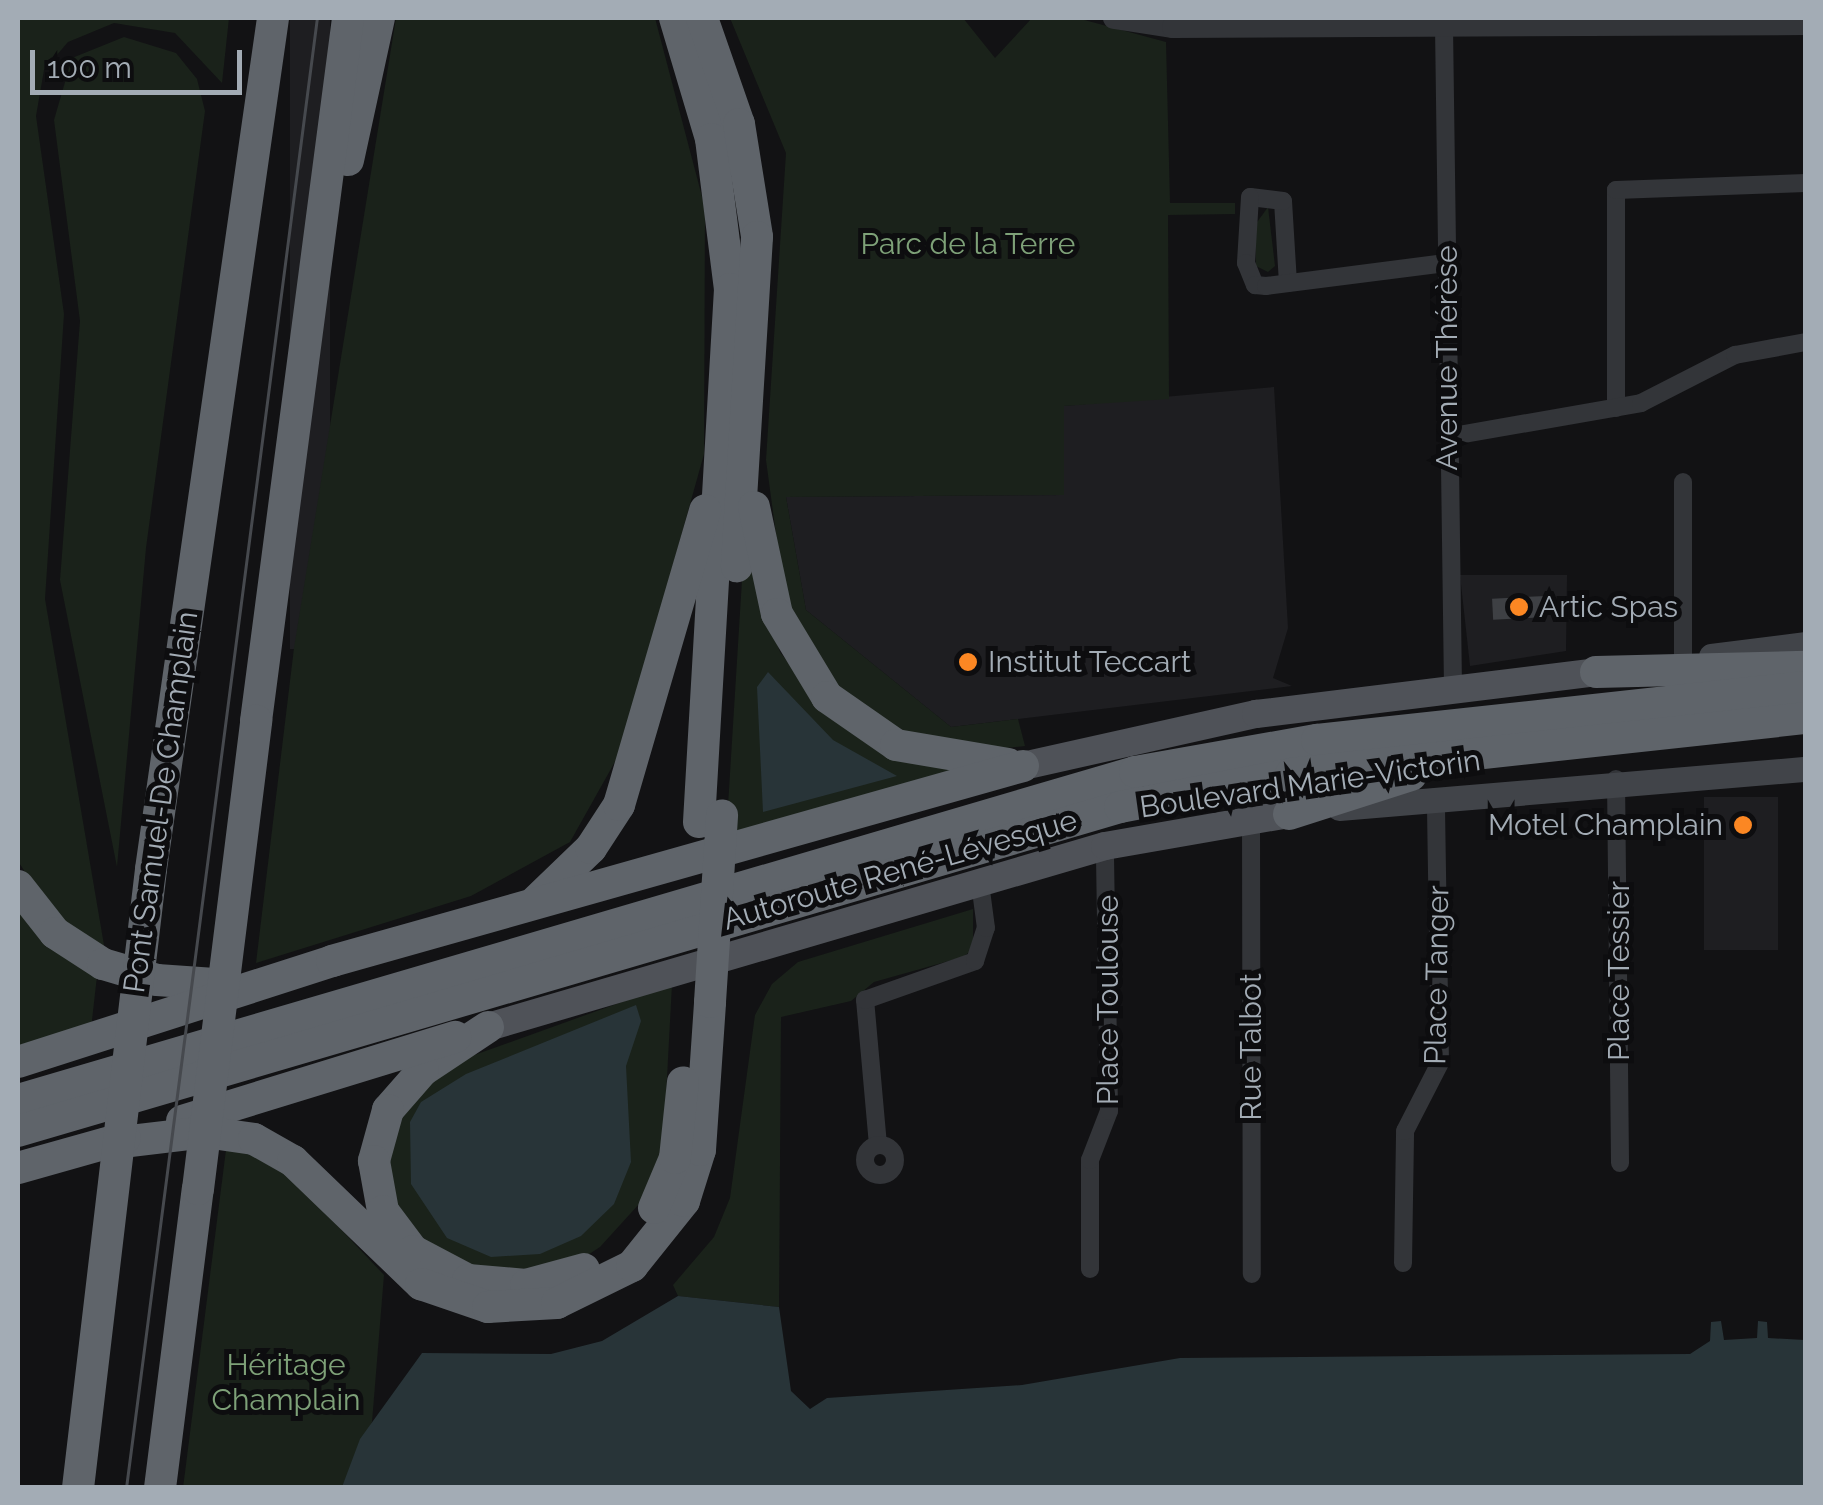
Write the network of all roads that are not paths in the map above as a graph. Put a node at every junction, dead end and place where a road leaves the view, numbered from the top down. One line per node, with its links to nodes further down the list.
1 (256, 18): 11 (highway)
2 (273, 18): 11 (highway)
3 (348, 18): 16 (highway)
4 (379, 18): 16 (highway)
5 (675, 18): 19 (highway)
6 (702, 18): 20 (highway)
7 (1114, 18): 10 (street)
8 (1606, 21): 9 (street); 10 (street)
9 (1806, 24)
10 (1444, 26): 13 (street, Avenue Thérèse)
11 (258, 118): 54 (highway, Pont Samuel-De Champlain, bridge)
12 (1806, 184): 17 (street)
13 (1446, 264): 14 (street); 18 (street, Avenue Thérèse)
14 (1288, 283): 14 (street)
15 (1806, 342): 17 (street)
16 (301, 379): 55 (highway, bridge)
17 (1616, 408): 18 (street)
18 (1447, 437): 27 (street, Avenue Thérèse)
19 (720, 458): 35 (highway); 40 (highway)
20 (748, 474): 30 (highway); 35 (highway)
21 (1682, 482): 23 (street)
22 (1806, 644): 23 (main road)
23 (1683, 660): 25 (main road)
24 (1806, 667): 25 (highway)
25 (1596, 672): 27 (main road)
26 (1806, 687): 45 (highway, Autoroute René-Lévesque)
27 (1453, 690): 30 (main road)
28 (1806, 718): 29 (highway, Autoroute René-Lévesque)
29 (1482, 753): 34 (highway); 46 (highway, Autoroute René-Lévesque)
30 (1022, 766): 40 (highway)
31 (1806, 768): 32 (main road, Boulevard Marie-Victorin)
32 (1616, 779): 33 (main road, Boulevard Marie-Victorin); 49 (street, Place Tessier)
33 (1436, 797): 34 (main road, Boulevard Marie-Victorin); 51 (street, Place Tanger)
34 (1289, 814): 36 (main road, Boulevard Marie-Victorin)
35 (711, 818): 42 (highway)
36 (1251, 819): 37 (main road, Boulevard Marie-Victorin); 53 (street, Rue Talbot)
37 (1105, 846): 38 (main road, Boulevard Marie-Victorin); 52 (street, Place Toulouse)
38 (980, 883): 43 (main road, Boulevard Marie-Victorin); 48 (street)
39 (18, 886): 41 (highway)
40 (534, 903): 41 (highway)
41 (248, 986): 44 (highway)
42 (699, 1005): 43 (highway); 47 (highway)
43 (488, 1027): 47 (highway)
44 (18, 1062)
45 (18, 1100)
46 (18, 1131)
47 (105, 1144): 50 (highway)
48 (878, 1145)
49 (1620, 1163)
50 (18, 1168)
51 (1403, 1263)
52 (1090, 1269)
53 (1252, 1274)
54 (78, 1488)
55 (160, 1488)

